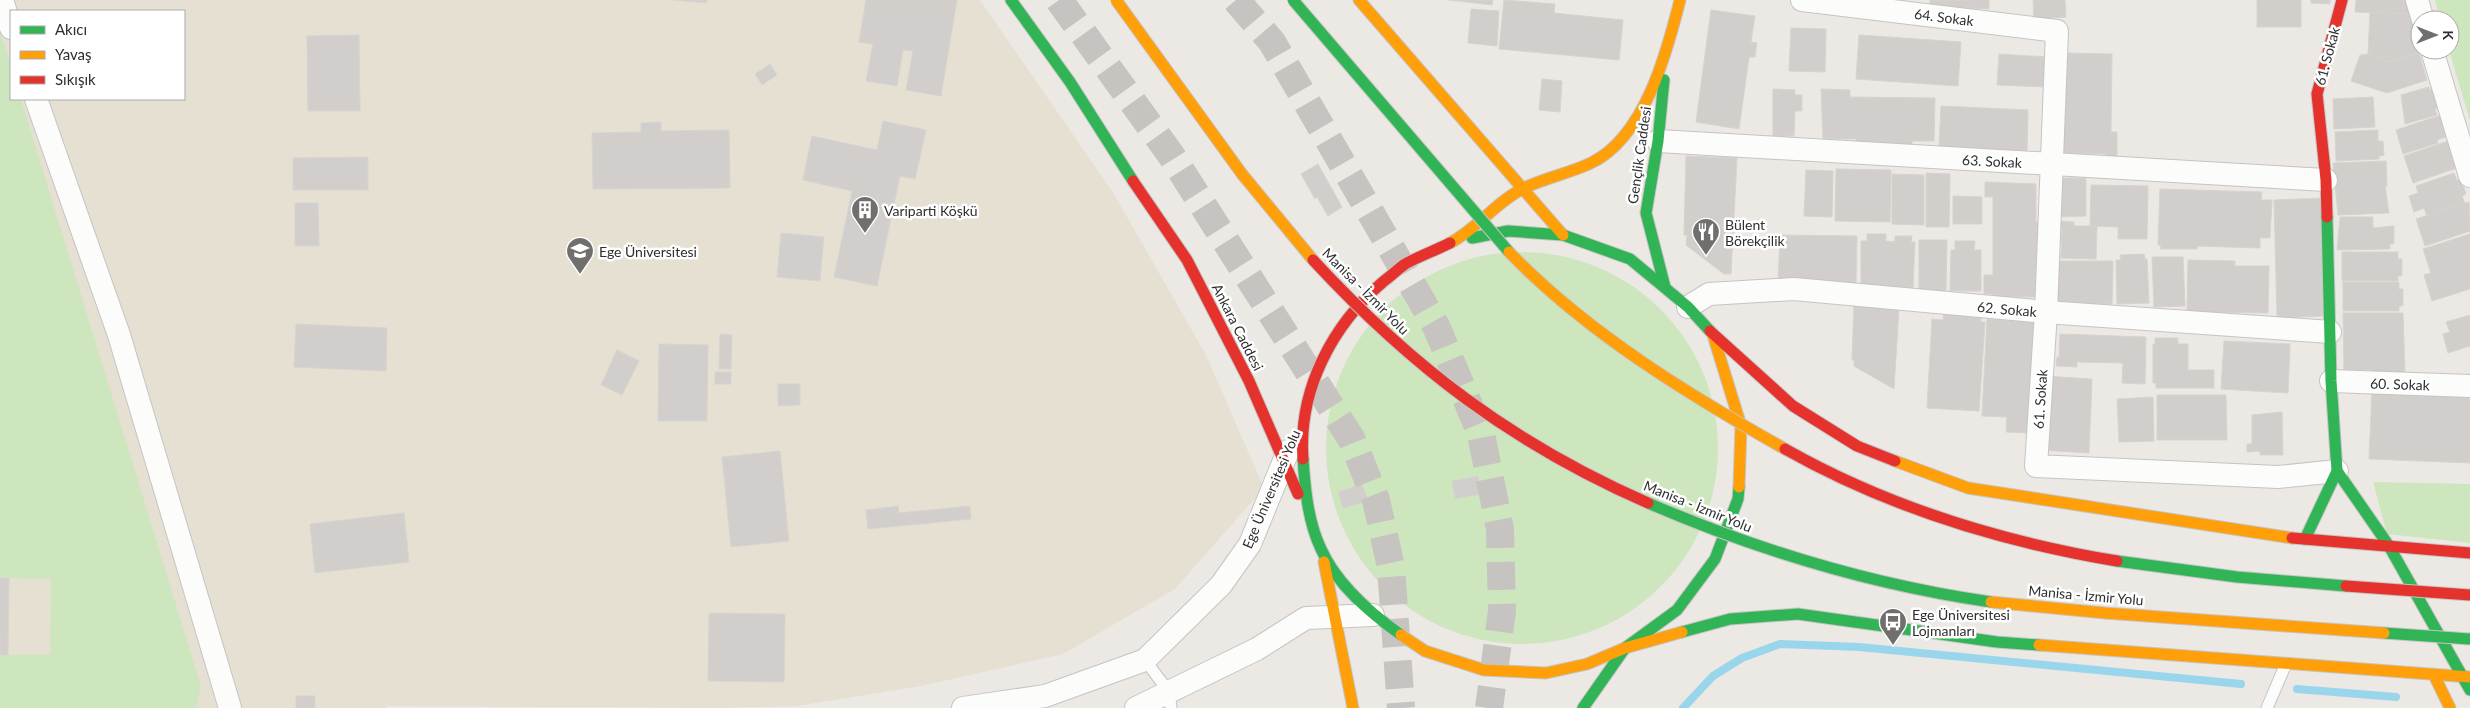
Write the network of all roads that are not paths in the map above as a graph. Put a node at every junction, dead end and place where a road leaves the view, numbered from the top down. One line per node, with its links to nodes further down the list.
1 (2, 0): 9 (street)
2 (1011, 0): 29 (main road, Ankara Caddesi)
3 (1116, 0): 38 (main road, Manisa - İzmir Yolu, bridge)
4 (1293, 0): 35 (main road, bridge)
5 (1359, 0): 18 (main road)
6 (1802, 0): 10 (street, 64. Sokak)
7 (2342, 0): 17 (main road, 61. Sokak)
8 (1677, 1): 11 (main road, Gençlik Caddesi)
9 (10, 25)
10 (2057, 31): 15 (street, 61. Sokak)
11 (1666, 55): 14 (main road, Gençlik Caddesi); 18 (main road, Gençlik Caddesi)
12 (2435, 60): 16 (street)
13 (36, 100): 46 (street)
14 (1658, 141): 15 (street, 63. Sokak); 21 (main road, Gençlik Caddesi)
15 (2052, 165): 17 (street, 63. Sokak); 23 (street, 61. Sokak)
16 (2469, 169)
17 (2326, 180): 24 (main road, 61. Sokak)
18 (1522, 189): 19 (main road); 20 (main road, Gençlik Caddesi)
19 (1563, 235): 20 (main road); 21 (main road)
20 (1453, 242): 28 (main road)
21 (1666, 287): 22 (main road)
22 (1688, 307): 23 (street, 62. Sokak); 25 (main road)
23 (2046, 312): 24 (street, 62. Sokak); 30 (street, 61. Sokak)
24 (2330, 332): 26 (main road, 61. Sokak)
25 (1712, 335): 31 (main road); 39 (main road)
26 (2331, 381): 27 (street, 60. Sokak); 30 (main road, 61. Sokak)
27 (2470, 386)
28 (1310, 391): 29 (street, Ege Üniversitesi Yolu); 33 (main road)
29 (1284, 460): 33 (main road, Ankara Caddesi); 40 (street, Ege Üniversitesi Yolu)
30 (2337, 471): 31 (main road, 61. Sokak); 32 (main road)
31 (2305, 539): 32 (main road)
32 (2389, 546): 34 (main road); 43 (main road)
33 (1321, 548): 36 (main road); 37 (main road, Ankara Caddesi)
34 (2470, 553)
35 (2470, 595)
36 (1373, 615): 37 (street); 39 (main road)
37 (1335, 617): 45 (street); 49 (main road, Ankara Caddesi)
38 (2470, 639)
39 (1625, 648): 41 (main road); 50 (main road)
40 (1145, 660): 45 (lane); 47 (street, Ege Üniversitesi Yolu)
41 (2285, 665): 42 (main road); 51 (lane)
42 (2434, 675): 43 (main road); 52 (main road)
43 (2467, 677): 44 (main road)
44 (2470, 690)
45 (1170, 700): 48 (street)
46 (230, 708)
47 (963, 708)
48 (1136, 708)
49 (1353, 708)
50 (1584, 708)
51 (2267, 708)
52 (2450, 708)

